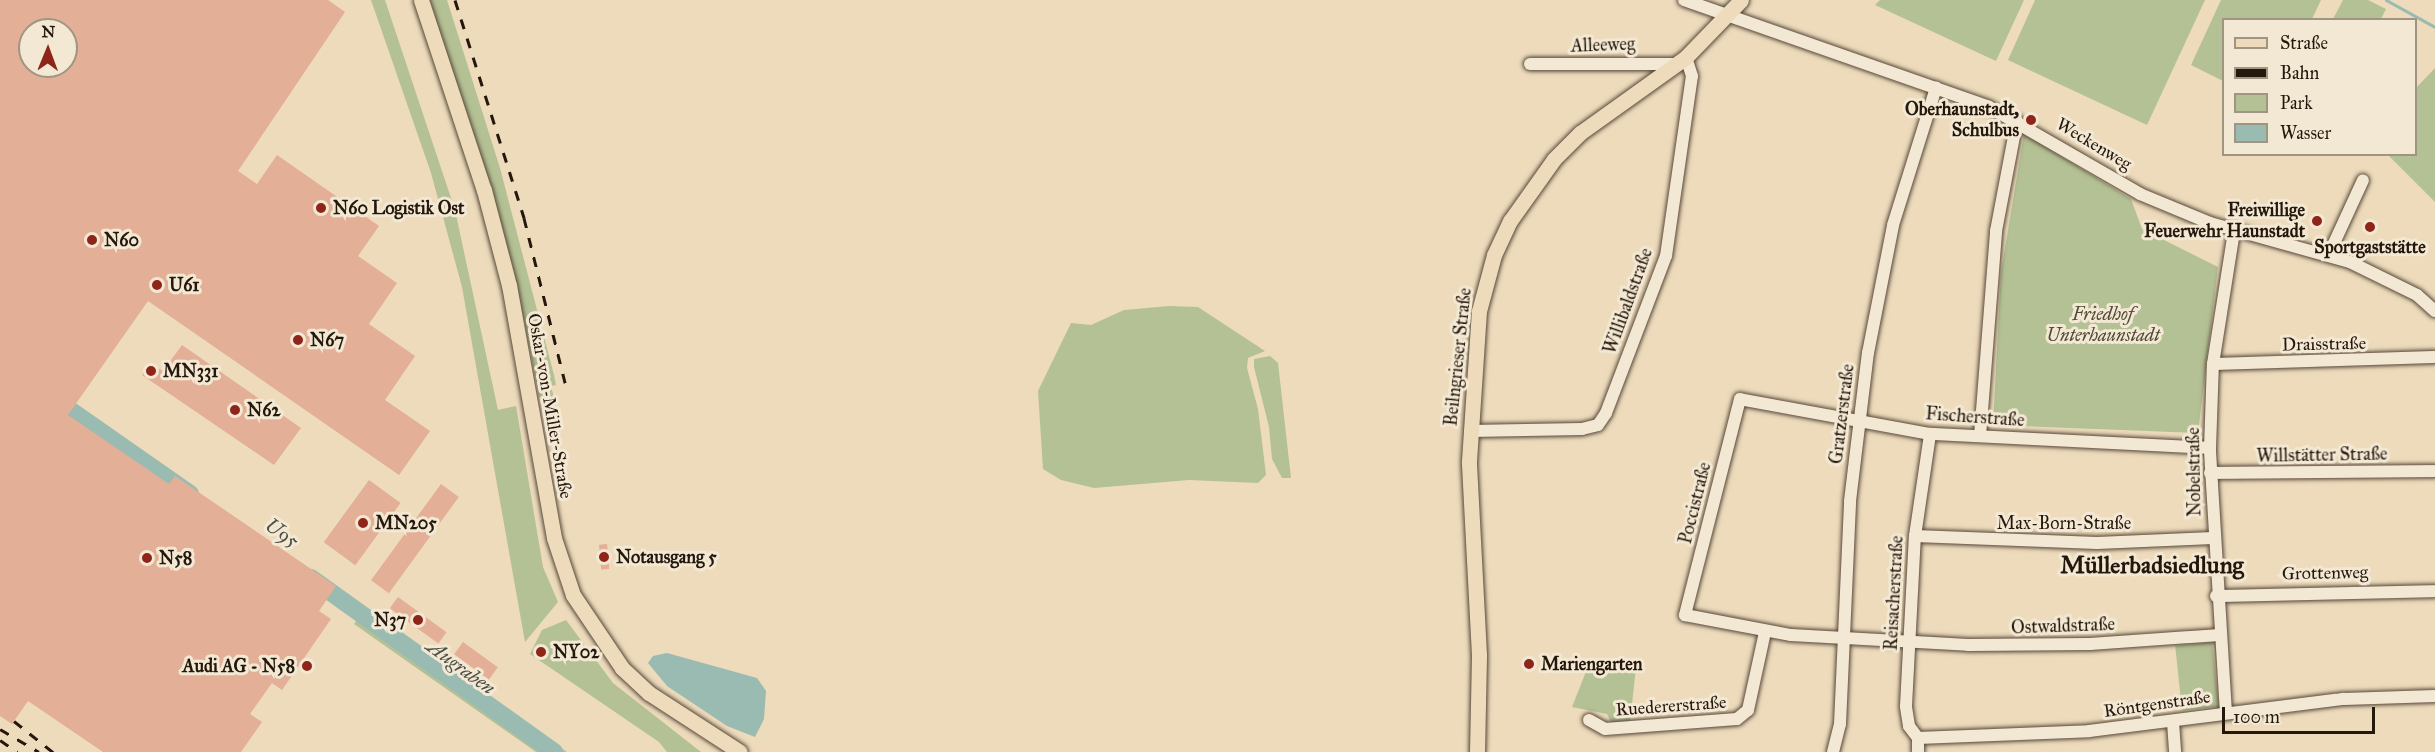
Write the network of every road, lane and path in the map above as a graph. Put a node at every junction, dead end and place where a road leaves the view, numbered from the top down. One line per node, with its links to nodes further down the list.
1 (421, 0): 37 (main road, Oskar-von-Miller-Straße)
2 (1684, 0): 4 (street, Weckenweg)
3 (1741, 0): 4 (main road, Beilngrieser Straße)
4 (1730, 13): 5 (main road, Beilngrieser Straße); 7 (street, Weckenweg)
5 (1682, 60): 6 (street, Alleeweg); 17 (main road, Beilngrieser Straße); 17 (street, Willibaldstraße)
6 (1530, 64)
7 (1936, 88): 8 (street, Weckenweg); 16 (street, Gratzerstraße)
8 (2017, 121): 10 (street, Weckenweg); 19 (street)
9 (2363, 180): 11 (street)
10 (2234, 231): 11 (street, Weckenweg); 14 (street, Nobelstraße)
11 (2329, 254): 12 (street, Weckenweg)
12 (2435, 311)
13 (2435, 357): 14 (street, Draisstraße)
14 (2213, 364): 20 (street, Nobelstraße)
15 (1740, 399): 16 (street, Fischerstraße); 27 (street, Poccistraße)
16 (1859, 420): 18 (street, Fischerstraße); 30 (street, Gratzerstraße)
17 (1470, 431): 38 (main road, Beilngrieser Straße)
18 (1930, 434): 19 (street, Fischerstraße); 23 (street, Reisacherstraße)
19 (1980, 436): 20 (street, Fischerstraße)
20 (2210, 448): 22 (street, Nobelstraße)
21 (2435, 471): 22 (street, Willstätter Straße)
22 (2210, 473): 24 (street, Nobelstraße)
23 (1915, 536): 24 (street, Max-Born-Straße); 31 (street, Reisacherstraße)
24 (2213, 538): 26 (street, Nobelstraße)
25 (2435, 591): 26 (street, Grottenweg)
26 (2216, 596): 29 (street, Nobelstraße)
27 (1685, 615): 28 (street, Ostwaldstraße)
28 (1765, 632): 30 (street, Ostwaldstraße); 34 (street, Ruedererstraße)
29 (2220, 635): 31 (street, Ostwaldstraße); 33 (street, Nobelstraße)
30 (1843, 639): 31 (street, Ostwaldstraße); 39 (street, Gratzerstraße)
31 (1908, 642): 36 (street, Reisacherstraße)
32 (2435, 696): 33 (street, Röntgenstraße)
33 (2226, 713): 35 (street, Röntgenstraße)
34 (1588, 720)
35 (2173, 722): 36 (street, Röntgenstraße); 41 (street)
36 (1918, 738): 40 (street, Reisacherstraße)
37 (740, 752)
38 (1477, 752)
39 (1833, 752)
40 (1918, 752)
41 (2175, 752)

